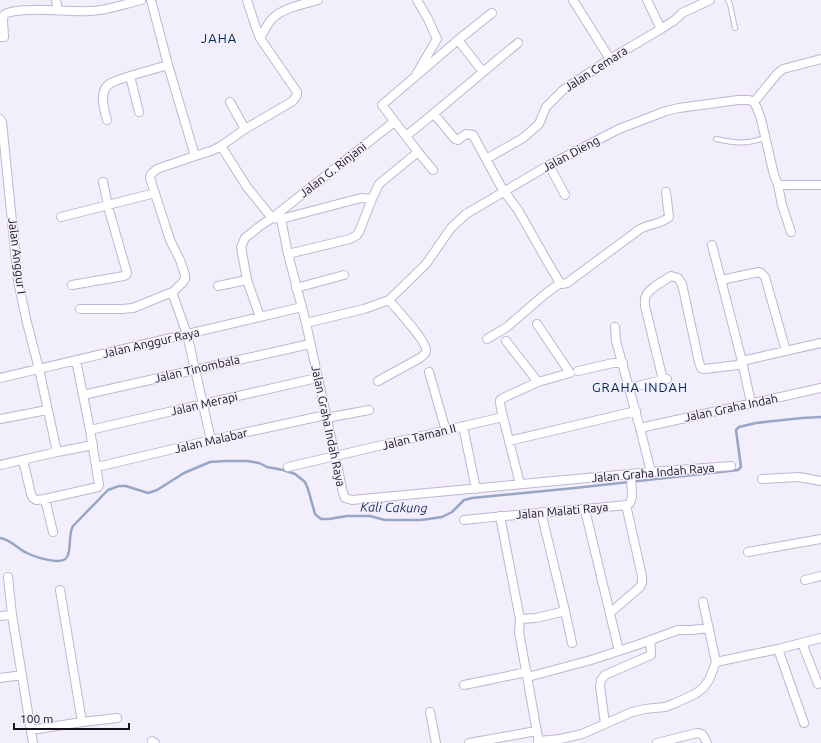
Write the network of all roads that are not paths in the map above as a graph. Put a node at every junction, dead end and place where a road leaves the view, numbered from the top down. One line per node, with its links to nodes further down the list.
1 (56, 0): 11 (street)
2 (141, 0): 11 (street)
3 (151, 0): 21 (street)
4 (248, 0): 16 (street)
5 (318, 0): 16 (street)
6 (417, 0): 24 (street)
7 (573, 0): 19 (street)
8 (647, 0): 14 (street)
9 (710, 0): 14 (street, Jalan Cemara)
10 (728, 0): 13 (lane)
11 (58, 10): 15 (street)
12 (492, 13): 17 (street)
13 (735, 28)
14 (661, 29): 19 (street, Jalan Cemara)
15 (0, 37)
16 (260, 38): 32 (street)
17 (458, 40): 22 (street); 24 (street)
18 (518, 43): 22 (street)
19 (610, 59): 39 (street, Jalan Cemara)
20 (821, 59): 26 (street)
21 (168, 65): 23 (street); 38 (street)
22 (483, 72): 28 (street)
23 (130, 76): 27 (street); 30 (street)
24 (413, 79): 31 (street)
25 (230, 102): 32 (street)
26 (754, 102): 34 (street); 40 (street, Jalan Dieng)
27 (139, 112)
28 (434, 114): 33 (street); 39 (street)
29 (0, 119): 81 (street, Jalan Anggur I)
30 (107, 120)
31 (394, 122): 33 (street); 52 (street, Jalan G. Rinjani)
32 (244, 129): 36 (street)
33 (406, 136): 37 (street)
34 (766, 137): 35 (lane); 43 (street)
35 (716, 139)
36 (221, 146): 38 (street); 52 (street)
37 (418, 152): 41 (street); 49 (street)
38 (195, 156): 47 (street)
39 (486, 159): 45 (street)
40 (549, 165): 45 (street, Jalan Dieng); 48 (street)
41 (433, 170)
42 (103, 182): 50 (street)
43 (778, 185): 44 (street); 54 (street)
44 (821, 185)
45 (504, 192): 60 (street); 65 (street, Jalan Dieng)
46 (666, 192): 60 (street)
47 (155, 193): 50 (street); 64 (street)
48 (565, 195)
49 (372, 199): 53 (street); 56 (street)
50 (108, 204): 51 (street); 61 (street)
51 (61, 217)
52 (272, 218): 53 (street); 58 (street, Jalan G. Rinjani)
53 (282, 219): 56 (street, Jalan Graha Indah Raya)
54 (791, 232)
55 (712, 245): 59 (street)
56 (288, 254): 63 (street, Jalan Graha Indah Raya)
57 (344, 275): 63 (street)
58 (247, 280): 62 (street); 68 (street, Jalan G. Rinjani)
59 (721, 280): 77 (street); 79 (street)
60 (560, 283): 73 (street)
61 (72, 285)
62 (218, 286)
63 (296, 288): 66 (street, Jalan Graha Indah Raya)
64 (171, 294): 67 (street); 72 (street)
65 (389, 300): 69 (street, Jalan Dieng); 87 (street)
66 (302, 307): 68 (street, Jalan Anggur Raya); 69 (street, Jalan Graha Indah Raya)
67 (80, 309)
68 (260, 317): 72 (street, Jalan Anggur Raya)
69 (306, 323): 76 (street, Jalan Graha Indah Raya)
70 (537, 324): 84 (street)
71 (615, 327): 80 (street)
72 (187, 334): 78 (street, Jalan Anggur Raya); 82 (street)
73 (487, 339)
74 (506, 341): 88 (street)
75 (821, 343): 77 (street)
76 (310, 344): 82 (street, Jalan Tinombala); 86 (street, Jalan Graha Indah Raya)
77 (786, 351): 79 (street)
78 (76, 360): 81 (street, Jalan Anggur Raya); 91 (street)
79 (742, 361): 89 (street); 92 (street)
80 (623, 363): 84 (street); 89 (street)
81 (39, 369): 85 (street, Jalan Anggur Raya); 94 (street, Jalan Anggur I)
82 (196, 369): 91 (street, Jalan Tinombala); 93 (street)
83 (429, 372): 103 (street)
84 (574, 372): 88 (street)
85 (0, 378)
86 (317, 378): 93 (street, Jalan Merapi); 97 (street, Jalan Graha Indah Raya)
87 (378, 381)
88 (538, 382): 98 (street)
89 (629, 388): 96 (street)
90 (821, 388): 92 (street, Jalan Graha Indah)
91 (83, 395): 102 (street)
92 (752, 403): 101 (street, Jalan Graha Indah)
93 (203, 404): 102 (street, Jalan Merapi); 104 (street)
94 (47, 410): 99 (street); 107 (street, Jalan Anggur I)
95 (369, 410): 97 (street, Jalan Malabar)
96 (636, 411): 101 (street); 105 (street)
97 (326, 417): 104 (street, Jalan Malabar); 108 (street, Jalan Graha Indah Raya)
98 (503, 417): 100 (street, Jalan Taman II); 105 (street)
99 (0, 420)
100 (463, 426): 103 (street, Jalan Taman II); 119 (street)
101 (640, 428): 114 (street)
102 (90, 430): 106 (street)
103 (446, 431): 108 (street, Jalan Taman II)
104 (211, 440): 112 (street, Jalan Malabar)
105 (509, 441): 118 (street)
106 (92, 446): 107 (street); 112 (street)
107 (57, 452): 109 (street)
108 (335, 456): 113 (street, Jalan Taman II); 119 (street, Jalan Graha Indah Raya)
109 (23, 460): 110 (street); 120 (street)
110 (0, 466)
111 (731, 466): 114 (street, Jalan Graha Indah Raya)
112 (97, 467): 120 (street)
113 (288, 467)
114 (651, 472): 115 (street, Jalan Graha Indah Raya)
115 (631, 478): 118 (street, Jalan Graha Indah Raya); 121 (street, Jalan Malati Raya)
116 (762, 479): 117 (street)
117 (821, 481)
118 (520, 484): 119 (street, Jalan Graha Indah Raya)
119 (476, 488)
120 (46, 499): 126 (street)
121 (626, 505): 122 (street, Jalan Malati Raya); 135 (street)
122 (585, 510): 123 (street, Jalan Malati Raya); 135 (street)
123 (541, 512): 124 (street, Jalan Malati Raya); 134 (street)
124 (500, 516): 125 (street, Jalan Malati Raya); 138 (street)
125 (464, 520)
126 (53, 532)
127 (821, 539): 128 (street)
128 (748, 552)
129 (821, 576): 131 (street)
130 (8, 577): 136 (street)
131 (805, 580)
132 (60, 590): 154 (street)
133 (703, 602): 139 (street)
134 (565, 611): 138 (street); 142 (street)
135 (610, 613): 145 (street)
136 (12, 615): 137 (street); 148 (street)
137 (0, 616)
138 (520, 619): 147 (street)
139 (709, 628): 141 (street); 146 (street)
140 (821, 638): 143 (street)
141 (650, 640): 145 (street); 156 (street)
142 (572, 643)
143 (802, 643): 144 (street); 150 (street)
144 (778, 649): 146 (street); 155 (street)
145 (619, 651): 147 (street)
146 (716, 662): 156 (street)
147 (527, 674): 151 (street); 158 (street)
148 (22, 675): 149 (street); 157 (street)
149 (0, 678)
150 (818, 684)
151 (464, 685)
152 (430, 712): 162 (street)
153 (117, 718): 154 (street)
154 (82, 722): 157 (street)
155 (804, 723)
156 (605, 724): 160 (street)
157 (31, 730): 161 (street)
158 (536, 730): 160 (street); 163 (street)
159 (673, 741): 164 (street); 165 (street)
160 (538, 742)
161 (33, 743)
162 (436, 743)
163 (469, 743)
164 (657, 743)
165 (707, 743)

